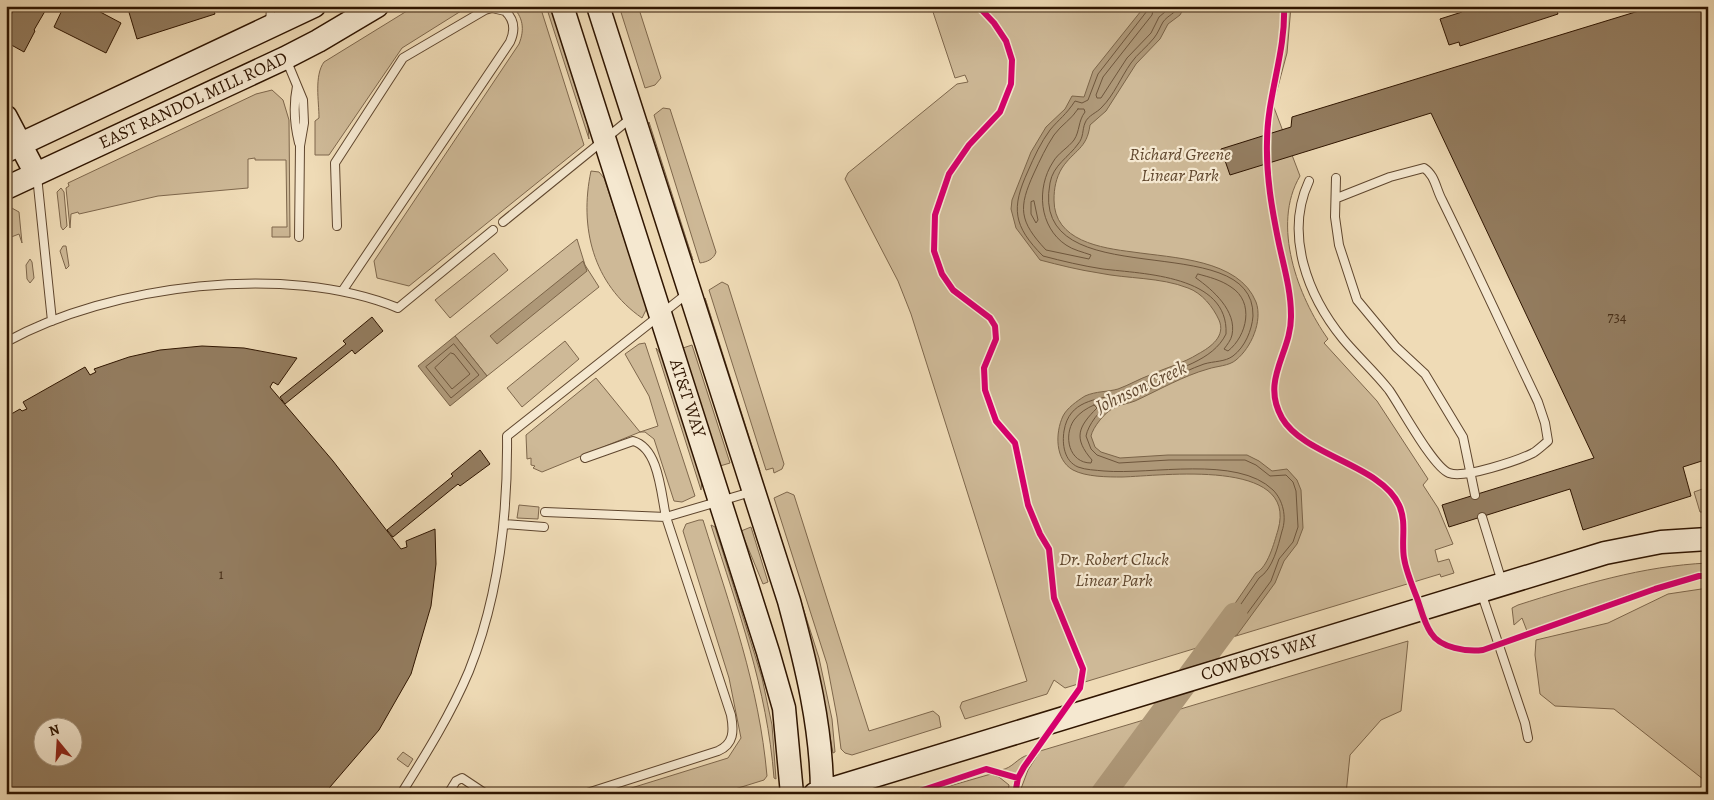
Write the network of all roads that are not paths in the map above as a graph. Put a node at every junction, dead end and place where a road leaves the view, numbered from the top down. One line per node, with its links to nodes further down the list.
1 (314, 6): 5 (main road, EAST RANDOL MILL ROAD)
2 (377, 6): 6 (main road, EAST RANDOL MILL ROAD)
3 (562, 6): 9 (main road, AT&T WAY)
4 (598, 6): 7 (main road, AT&T WAY)
5 (270, 18): 6 (main road); 10 (main road, EAST RANDOL MILL ROAD)
6 (285, 58): 11 (main road, EAST RANDOL MILL ROAD); 19 (lane)
7 (633, 116): 9 (lane); 21 (main road, AT&T WAY)
8 (6, 117): 10 (main road)
9 (605, 140): 16 (lane); 22 (main road, AT&T WAY)
10 (14, 147): 11 (main road)
11 (36, 174): 14 (main road, EAST RANDOL MILL ROAD); 23 (lane)
12 (1336, 178): 15 (lane)
13 (1309, 181): 26 (lane)
14 (6, 188)
15 (1337, 198): 26 (lane); 26 (lane)
16 (503, 222)
17 (337, 226): 20 (lane)
18 (493, 230): 20 (lane)
19 (299, 237)
20 (343, 290): 23 (lane)
21 (689, 292): 22 (lane); 27 (main road, AT&T WAY)
22 (662, 315): 29 (main road, AT&T WAY); 33 (lane)
23 (52, 321): 24 (lane)
24 (6, 342)
25 (585, 458): 31 (lane)
26 (1471, 473): 28 (lane)
27 (753, 491): 29 (lane); 39 (main road, AT&T WAY)
28 (1475, 495)
29 (722, 501): 31 (lane); 44 (main road, AT&T WAY)
30 (545, 512): 31 (lane)
31 (666, 517): 43 (lane)
32 (1482, 517): 36 (lane)
33 (504, 524): 34 (lane); 40 (lane)
34 (544, 527)
35 (1708, 539): 36 (main road, COWBOYS WAY)
36 (1502, 584): 37 (main road, COWBOYS WAY)
37 (1480, 591): 38 (lane); 39 (main road, COWBOYS WAY)
38 (1528, 738)
39 (820, 793)
40 (401, 794)
41 (448, 794): 42 (lane)
42 (486, 794)
43 (584, 794)
44 (792, 794)

